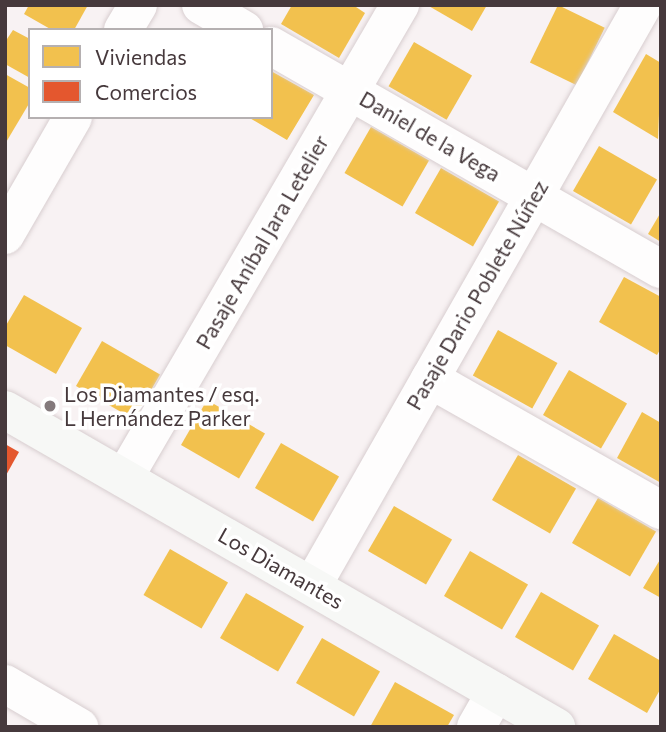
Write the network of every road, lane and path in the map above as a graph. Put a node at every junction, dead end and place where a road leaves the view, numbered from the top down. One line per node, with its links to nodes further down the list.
1 (138, 5): 5 (street)
2 (201, 5): 6 (street)
3 (400, 5): 8 (street, Pasaje Aníbal Jara Letelier)
4 (643, 5): 10 (street, Pasaje Dario Poblete Núñez)
5 (125, 28)
6 (241, 28)
7 (273, 47): 8 (street, Daniel de la Vega)
8 (350, 91): 10 (street, Daniel de la Vega); 15 (street, Pasaje Aníbal Jara Letelier)
9 (72, 119): 11 (street)
10 (534, 196): 12 (street, Daniel de la Vega); 13 (street, Pasaje Dario Poblete Núñez)
11 (5, 235)
12 (661, 269)
13 (430, 379): 16 (street); 17 (street, Pasaje Dario Poblete Núñez)
14 (5, 410): 15 (street, Los Diamantes)
15 (124, 478): 17 (street, Los Diamantes)
16 (661, 510)
17 (312, 586): 19 (street, Los Diamantes)
18 (5, 684): 20 (street)
19 (496, 692): 21 (street); 22 (street, Los Diamantes)
20 (79, 727)
21 (476, 727)
22 (556, 727)

